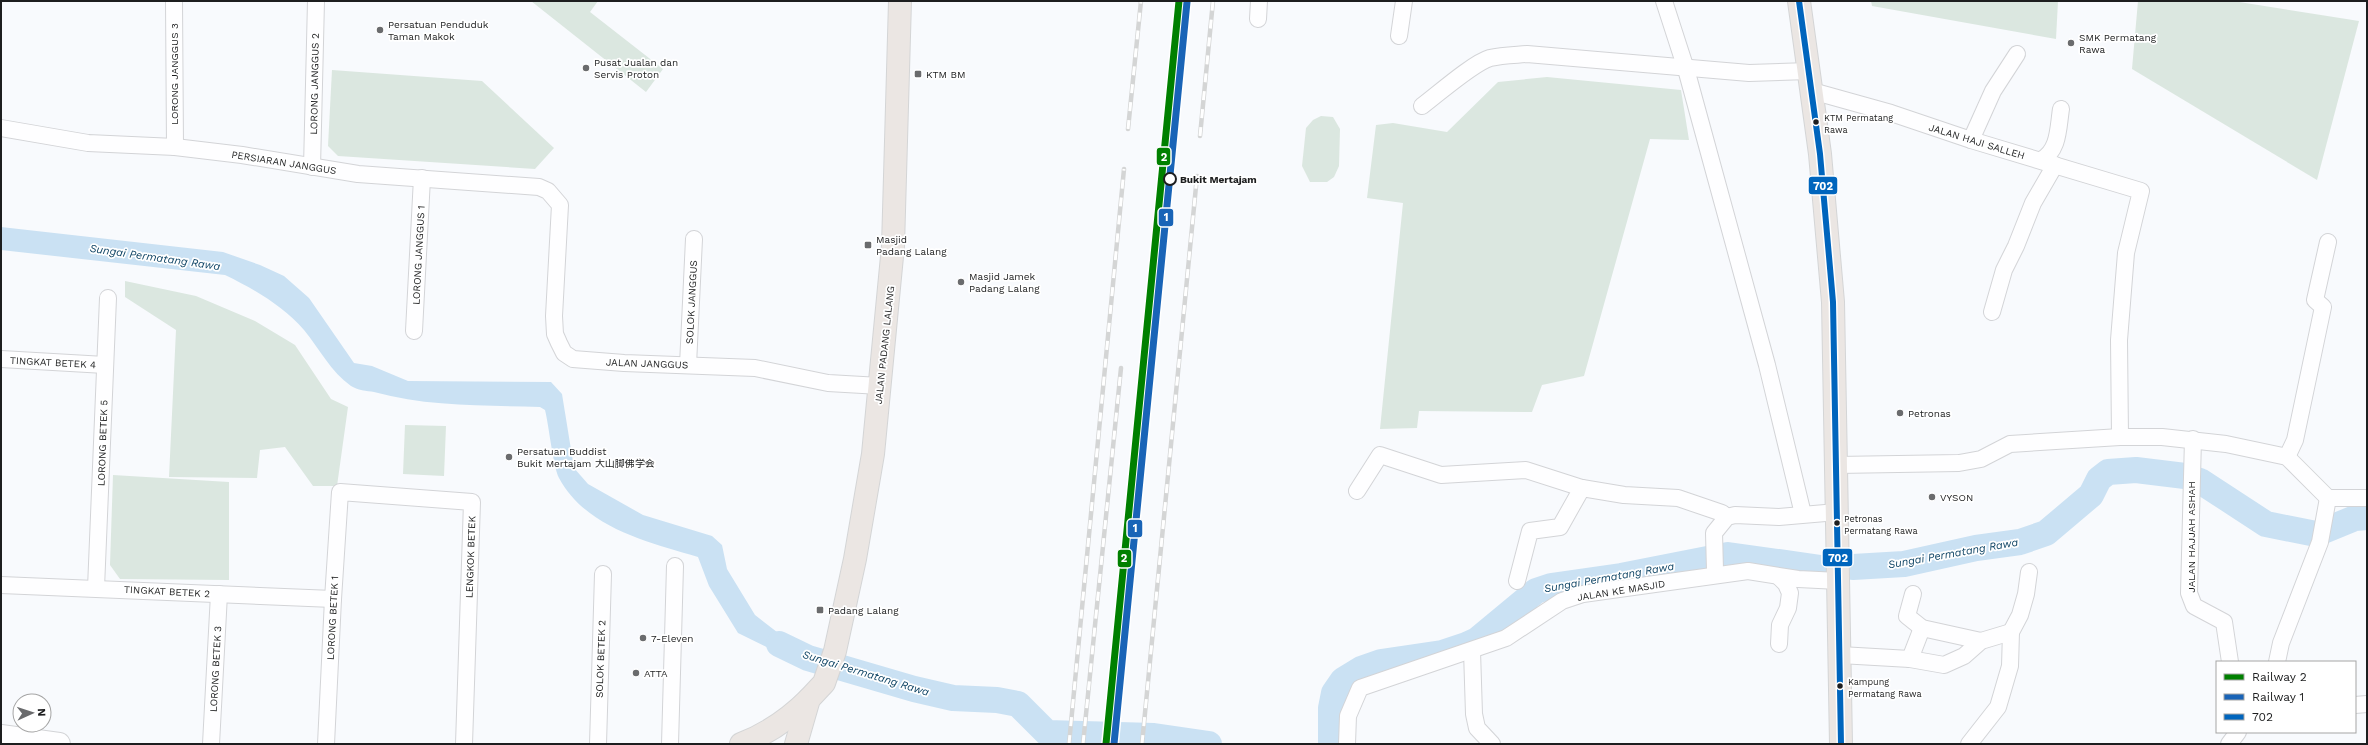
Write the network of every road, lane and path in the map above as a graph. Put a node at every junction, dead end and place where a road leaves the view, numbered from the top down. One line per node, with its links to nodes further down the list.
1 (174, 1): 17 (street, LORONG JANGGUS 3)
2 (316, 1): 19 (street, LORONG JANGGUS 2)
3 (900, 1): 30 (main road, JALAN PADANG LALANG)
4 (1259, 1): 8 (street)
5 (1404, 1): 9 (street)
6 (1664, 1): 11 (street)
7 (1799, 1): 12 (main road)
8 (1258, 19)
9 (1399, 36)
10 (2017, 54): 16 (street)
11 (1686, 69): 12 (street, JALAN HAJI SALLEH); 13 (street, JALAN HAJI SALLEH); 41 (street)
12 (1811, 81): 16 (street, JALAN HAJI SALLEH); 34 (main road)
13 (1422, 106)
14 (2061, 109): 18 (street)
15 (1, 128): 17 (street, PERSIARAN JANGGUS)
16 (1971, 140): 18 (street, JALAN HAJI SALLEH)
17 (175, 147): 19 (street, PERSIARAN JANGGUS)
18 (2048, 162): 25 (street); 31 (street, JALAN HAJI SALLEH)
19 (312, 166): 20 (street, PERSIARAN JANGGUS)
20 (422, 178): 21 (street, PERSIARAN JANGGUS); 26 (street, LORONG JANGGUS 1)
21 (560, 205): 28 (street, JALAN JANGGUS)
22 (694, 239): 28 (street, SOLOK JANGGUS)
23 (2328, 242): 33 (street)
24 (108, 298): 29 (street, LORONG BETEK 5)
25 (1992, 312)
26 (414, 331)
27 (1, 359): 29 (street, TINGKAT BETEK 4)
28 (688, 364): 30 (street, JALAN JANGGUS)
29 (105, 365): 51 (street, LORONG BETEK 5)
30 (880, 386): 64 (main road, JALAN PADANG LALANG)
31 (2120, 437): 32 (street); 34 (street)
32 (2192, 439): 33 (street); 62 (street, JALAN HAJJAH ASHAH)
33 (2287, 457): 38 (street)
34 (1836, 465): 40 (main road)
35 (1582, 488): 36 (street); 42 (street); 49 (street)
36 (1357, 491)
37 (340, 492): 54 (street, LORONG BETEK 1); 73 (street, LENGKOK BETEK)
38 (2328, 498): 39 (street); 63 (street)
39 (2367, 498)
40 (1837, 512): 41 (street); 45 (main road)
41 (1803, 514): 42 (street)
42 (1727, 518): 44 (street)
43 (675, 566): 75 (street)
44 (1716, 572): 48 (street, JALAN KE MASJID); 59 (street, JALAN KE MASJID)
45 (1839, 572): 48 (street, JALAN KE MASJID); 60 (main road)
46 (2029, 572): 56 (street)
47 (603, 574): 74 (street, SOLOK BETEK 2)
48 (1779, 577): 58 (street)
49 (1517, 582)
50 (1, 585): 51 (street, TINGKAT BETEK 2)
51 (96, 588): 52 (street, TINGKAT BETEK 2)
52 (219, 594): 54 (street, TINGKAT BETEK 2); 71 (street, LORONG BETEK 3)
53 (1913, 594): 55 (street)
54 (333, 599): 72 (street, LORONG BETEK 1)
55 (1922, 628): 57 (street); 61 (street)
56 (2010, 632): 57 (street); 82 (street)
57 (1981, 640): 61 (street)
58 (1779, 644)
59 (1472, 651): 79 (street, JALAN KE MASJID); 80 (street)
60 (1840, 655): 61 (street); 81 (main road)
61 (1910, 659)
62 (2230, 661)
63 (2277, 661)
64 (825, 680): 65 (main road, JALAN PADANG LALANG); 78 (main road, JALAN PADANG LALANG)
65 (809, 699): 76 (main road, JALAN PADANG LALANG); 77 (main road)
66 (2367, 704): 67 (street)
67 (2356, 705)
68 (2237, 733): 83 (street)
69 (1, 736): 70 (street)
70 (59, 744)
71 (211, 744)
72 (326, 744)
73 (464, 744)
74 (598, 744)
75 (670, 744)
76 (740, 744)
77 (796, 744)
78 (809, 744)
79 (1348, 744)
80 (1492, 744)
81 (1841, 744)
82 (1970, 744)
83 (2229, 744)

